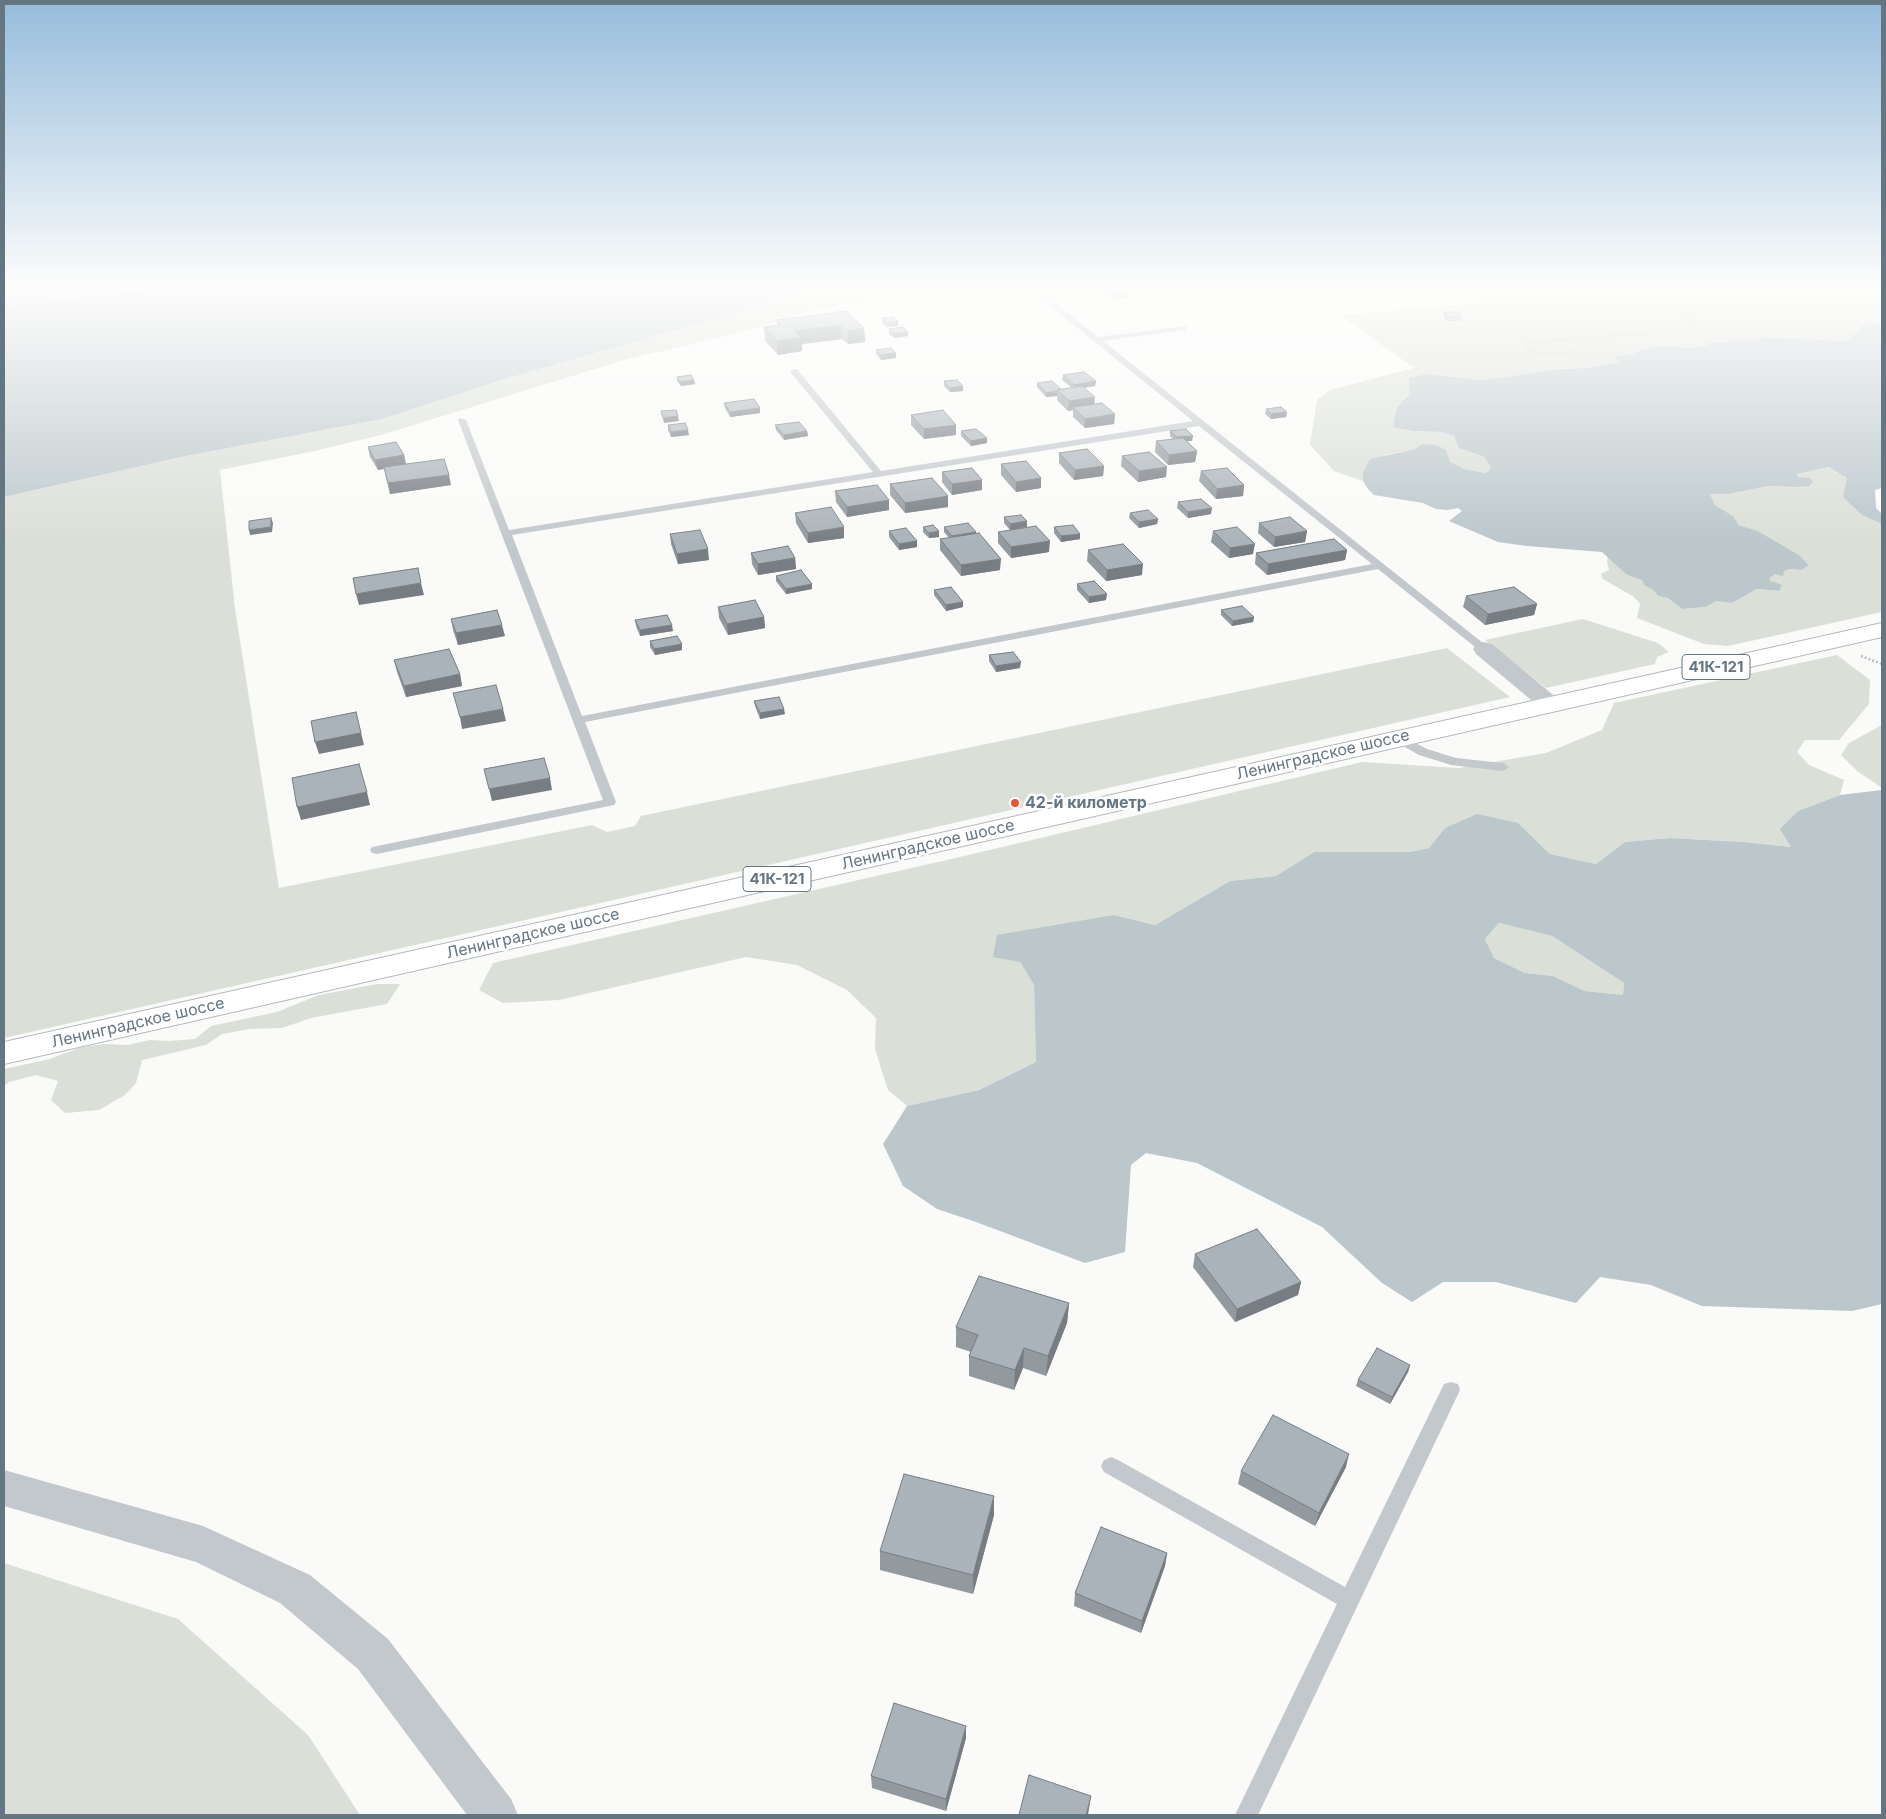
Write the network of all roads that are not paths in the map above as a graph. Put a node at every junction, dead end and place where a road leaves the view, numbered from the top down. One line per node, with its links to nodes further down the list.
1 (796, 374): 5 (lane)
2 (1138, 374): 4 (lane)
3 (462, 420): 6 (lane)
4 (1199, 423): 5 (lane); 7 (lane)
5 (879, 474): 6 (lane)
6 (506, 533): 11 (lane)
7 (1379, 566): 9 (lane); 11 (lane)
8 (1882, 630): 10 (main road, Ленинградское шоссе / 41К-121)
9 (1484, 649): 10 (street)
10 (1550, 704): 12 (main road, Ленинградское шоссе / 41К-121)
11 (578, 720): 14 (lane)
12 (1398, 738): 13 (lane); 15 (main road, Ленинградское шоссе / 41К-121)
13 (1503, 767)
14 (377, 850)
15 (4, 1053)
16 (1451, 1390): 19 (lane)
17 (1111, 1466): 19 (lane)
18 (4, 1488): 20 (street)
19 (1349, 1600): 21 (lane)
20 (495, 1815)
21 (1246, 1815)

